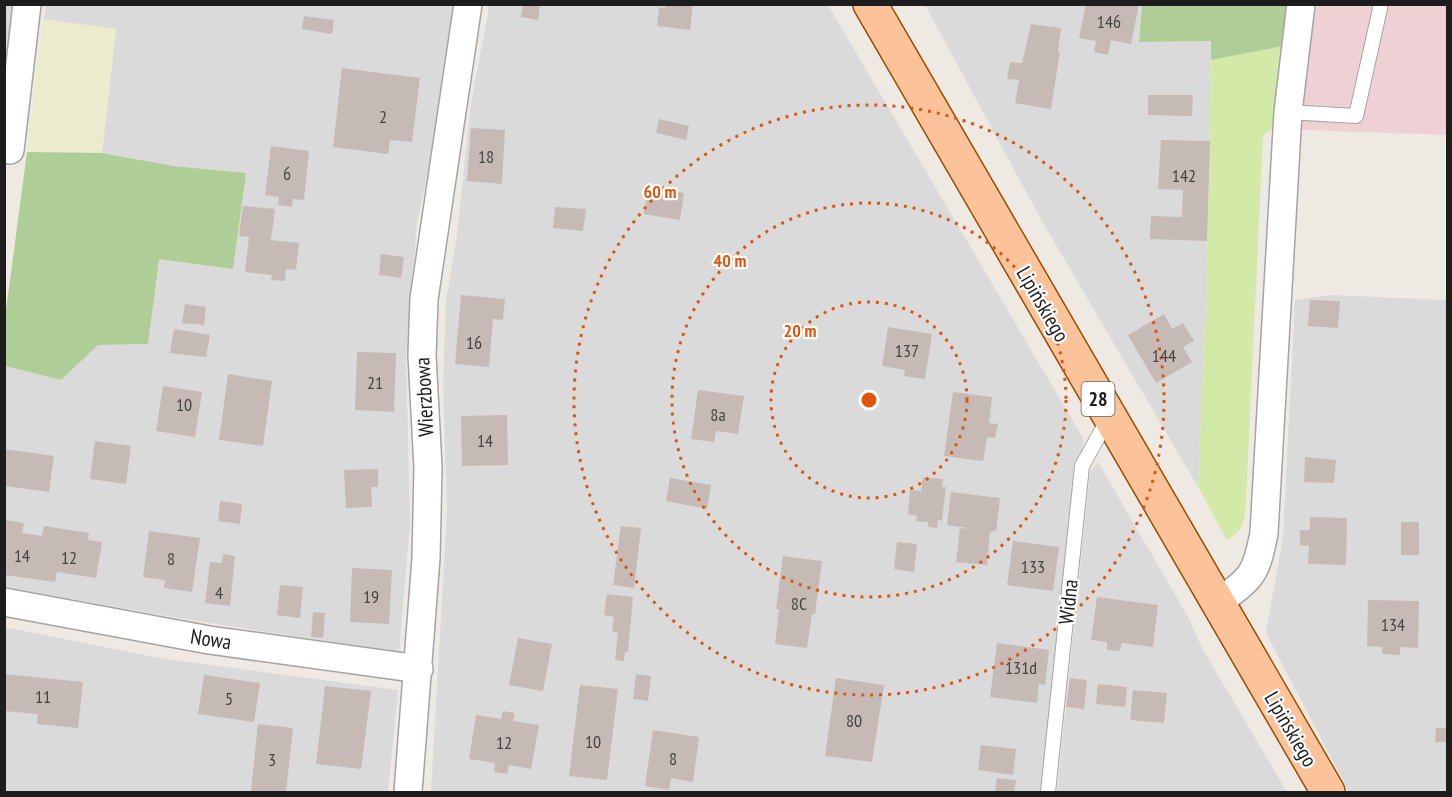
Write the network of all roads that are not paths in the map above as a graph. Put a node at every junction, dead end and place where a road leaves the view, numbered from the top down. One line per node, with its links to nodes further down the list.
1 (27, 4): 7 (street)
2 (468, 4): 11 (street, Wierzbowa)
3 (870, 4): 8 (main road, Lipińskiego / 28)
4 (1301, 4): 6 (street)
5 (1381, 4): 6 (lane)
6 (1288, 112): 10 (street)
7 (10, 150)
8 (1109, 417): 10 (main road, Lipińskiego / 28); 13 (lane, Widna)
9 (4, 602): 11 (street, Nowa)
10 (1217, 603): 14 (main road, Lipińskiego / 28)
11 (419, 669): 12 (street, Wierzbowa)
12 (408, 792)
13 (1048, 792)
14 (1328, 792)

